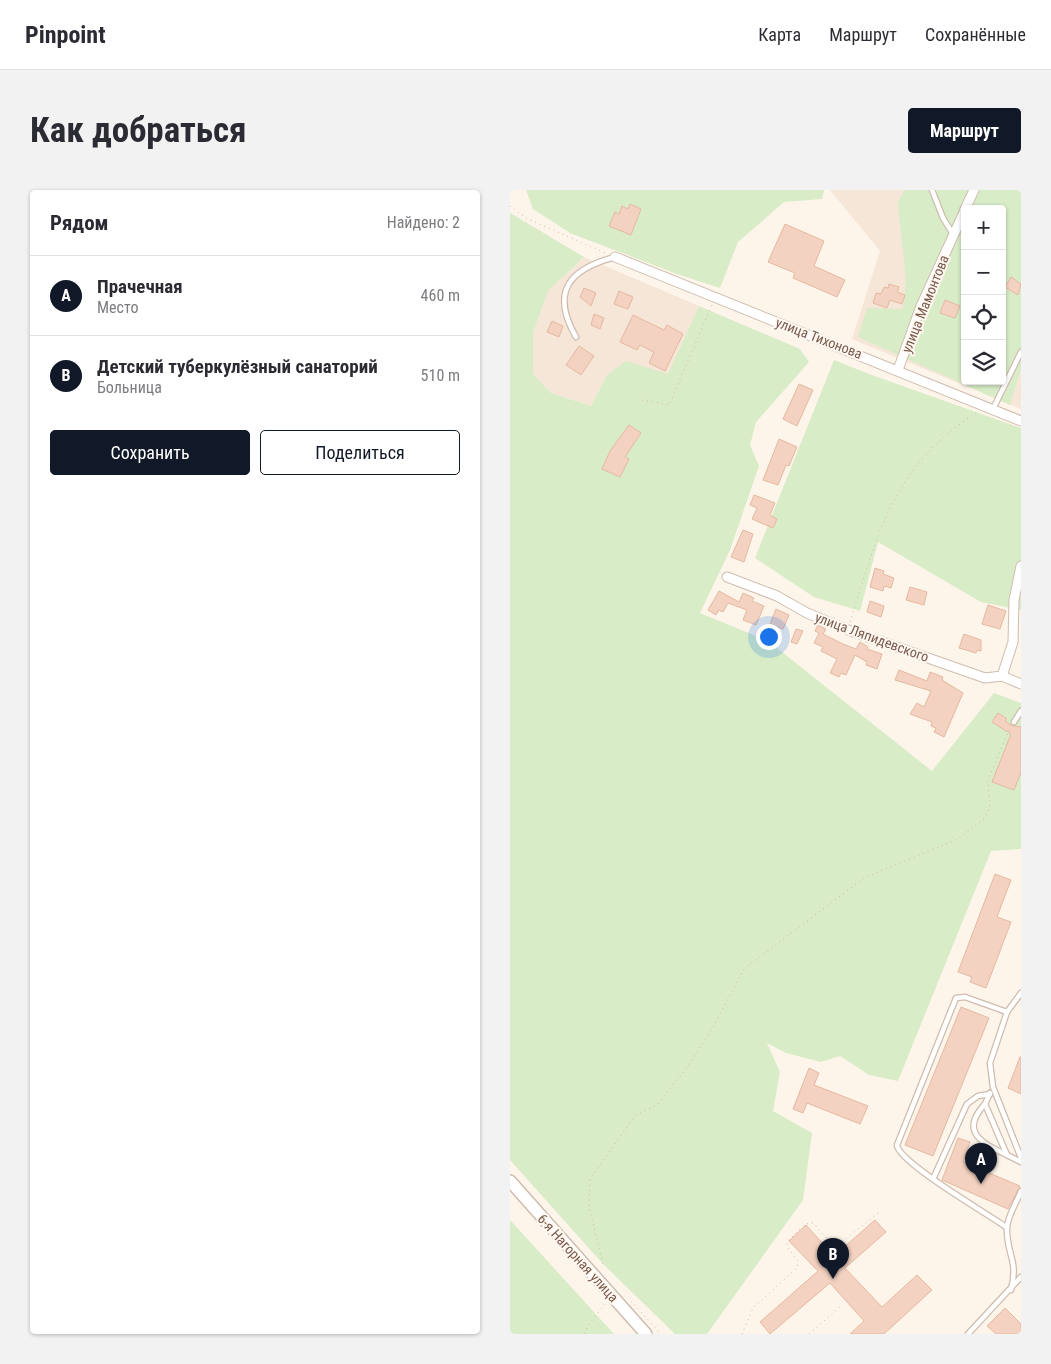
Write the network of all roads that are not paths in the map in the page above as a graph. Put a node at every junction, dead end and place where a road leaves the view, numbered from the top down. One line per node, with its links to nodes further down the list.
1 (932, 190): 5 (lane)
2 (974, 190): 3 (street, улица Мамонтова)
3 (967, 205)
4 (961, 218): 5 (street, улица Мамонтова)
5 (953, 235): 9 (street, улица Мамонтова)
6 (615, 257): 7 (lane); 9 (street, улица Тихонова)
7 (576, 337)
8 (1021, 352): 10 (lane)
9 (898, 370): 10 (street, улица Тихонова)
10 (990, 408): 11 (street, улица Тихонова)
11 (1021, 421)
12 (1021, 566): 14 (street)
13 (727, 577): 14 (street, улица Ляпидевского)
14 (1002, 676): 15 (street, улица Ляпидевского)
15 (1021, 684)
16 (1021, 711): 17 (lane)
17 (1014, 722)
18 (1021, 993): 19 (lane)
19 (1007, 1012): 20 (lane); 26 (lane)
20 (992, 1087): 21 (lane); 24 (lane)
21 (990, 1094): 22 (lane); 26 (lane)
22 (984, 1104): 23 (lane); 23 (lane)
23 (1007, 1155): 25 (lane)
24 (1021, 1158)
25 (1021, 1162)
26 (933, 1178): 29 (lane)
27 (510, 1181): 32 (street, 6-я Нагорная улица)
28 (1021, 1191): 29 (lane)
29 (1006, 1227): 31 (lane)
30 (1021, 1277): 31 (lane)
31 (1011, 1290): 33 (lane)
32 (646, 1334)
33 (968, 1334)

